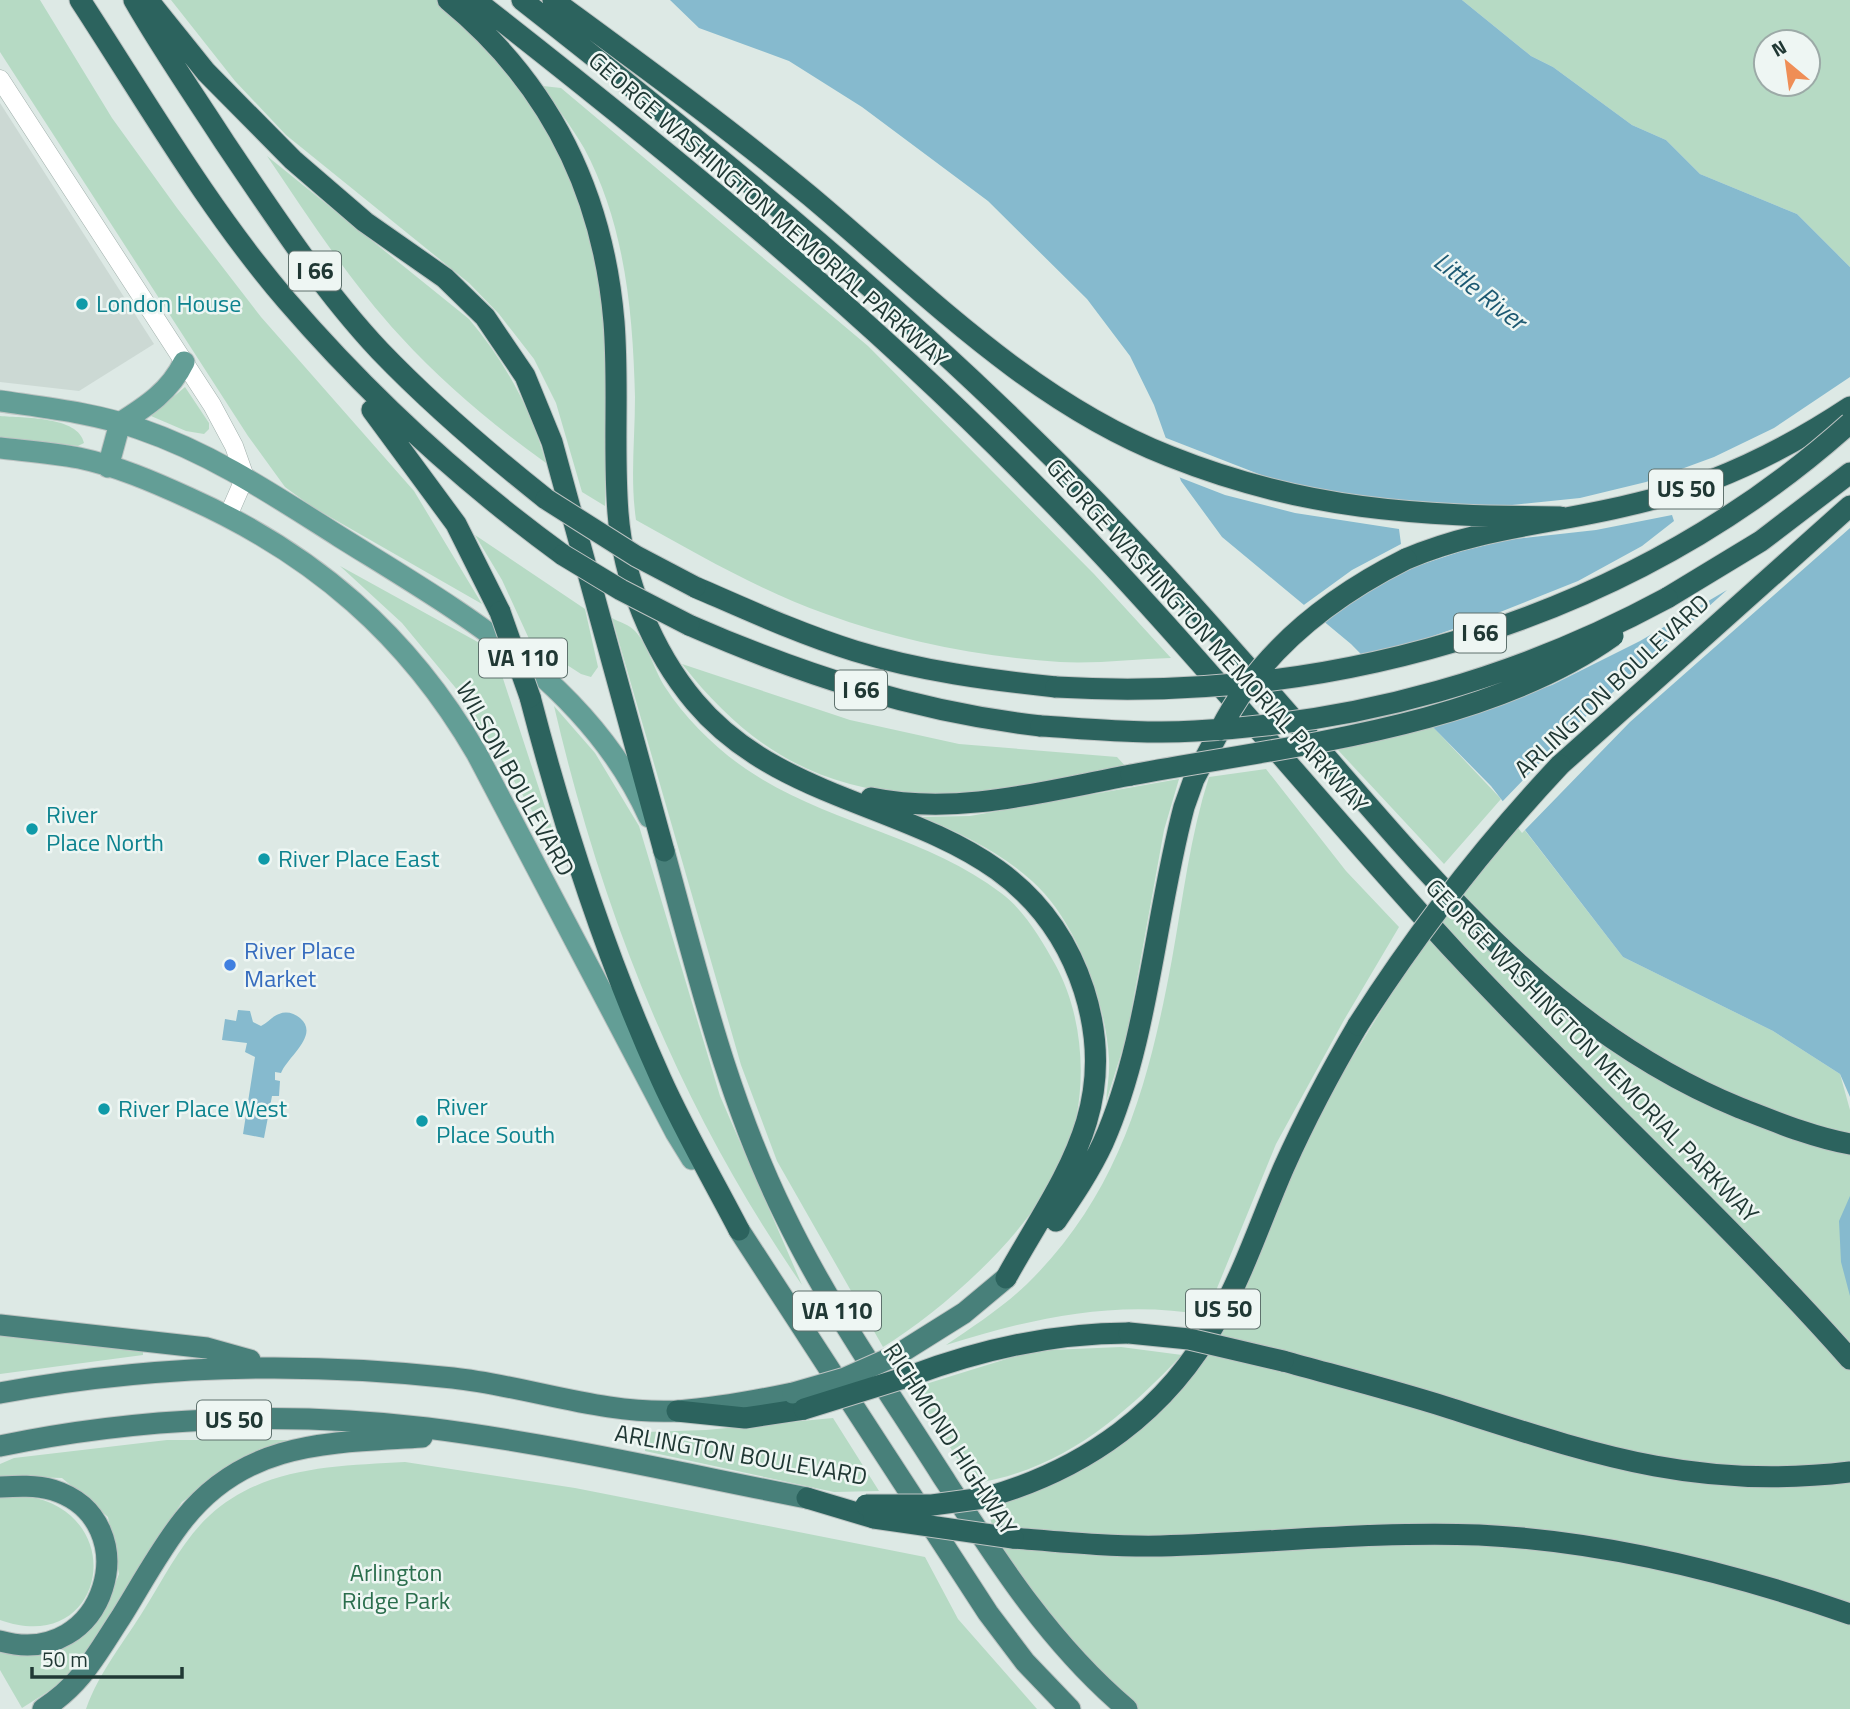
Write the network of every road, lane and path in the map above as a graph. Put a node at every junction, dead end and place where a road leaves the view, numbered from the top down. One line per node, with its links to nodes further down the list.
1 (80, 0): 9 (highway, I 66)
2 (134, 0): 14 (highway, I 66, bridge)
3 (148, 0): 24 (highway)
4 (448, 0): 23 (highway)
5 (475, 0): 29 (highway, GEORGE WASHINGTON MEMORIAL PARKWAY)
6 (522, 0): 25 (highway, GEORGE WASHINGTON MEMORIAL PARKWAY)
7 (554, 0): 21 (highway)
8 (0, 79): 10 (street)
9 (287, 301): 22 (highway, I 66, bridge); 26 (highway, bridge)
10 (184, 362): 13 (main road); 18 (street)
11 (0, 401): 13 (main road)
12 (1850, 407): 21 (highway, US 50)
13 (120, 423): 16 (main road); 18 (main road)
14 (1850, 423)
15 (0, 448): 16 (main road, WILSON BOULEVARD)
16 (108, 467): 20 (main road, WILSON BOULEVARD)
17 (1850, 473): 22 (highway, I 66)
18 (245, 477): 20 (street); 24 (main road, VA 110)
19 (1850, 506): 37 (highway, ARLINGTON BOULEVARD / US 50, bridge)
20 (228, 516): 26 (main road, WILSON BOULEVARD / VA 110)
21 (1560, 517): 27 (highway, US 50, bridge)
22 (1667, 598): 23 (highway, bridge)
23 (824, 789): 27 (highway)
24 (664, 851): 44 (highway, RICHMOND HIGHWAY / VA 110)
25 (1845, 1144)
26 (739, 1230): 43 (highway, VA 110)
27 (1006, 1278): 32 (highway, US 50, bridge)
28 (0, 1325): 30 (highway)
29 (1850, 1359)
30 (273, 1367): 31 (highway, ARLINGTON BOULEVARD / US 50); 32 (highway, ARLINGTON BOULEVARD / US 50)
31 (0, 1393)
32 (798, 1401): 35 (highway, bridge)
33 (469, 1434): 34 (highway, ARLINGTON BOULEVARD / US 50); 37 (highway, ARLINGTON BOULEVARD / US 50); 40 (highway)
34 (0, 1446)
35 (1850, 1472)
36 (0, 1487): 39 (highway)
37 (870, 1511): 38 (highway, bridge)
38 (1850, 1614)
39 (0, 1640)
40 (81, 1680): 41 (highway); 42 (highway)
41 (43, 1709)
42 (68, 1709)
43 (1070, 1709)
44 (1127, 1709)

